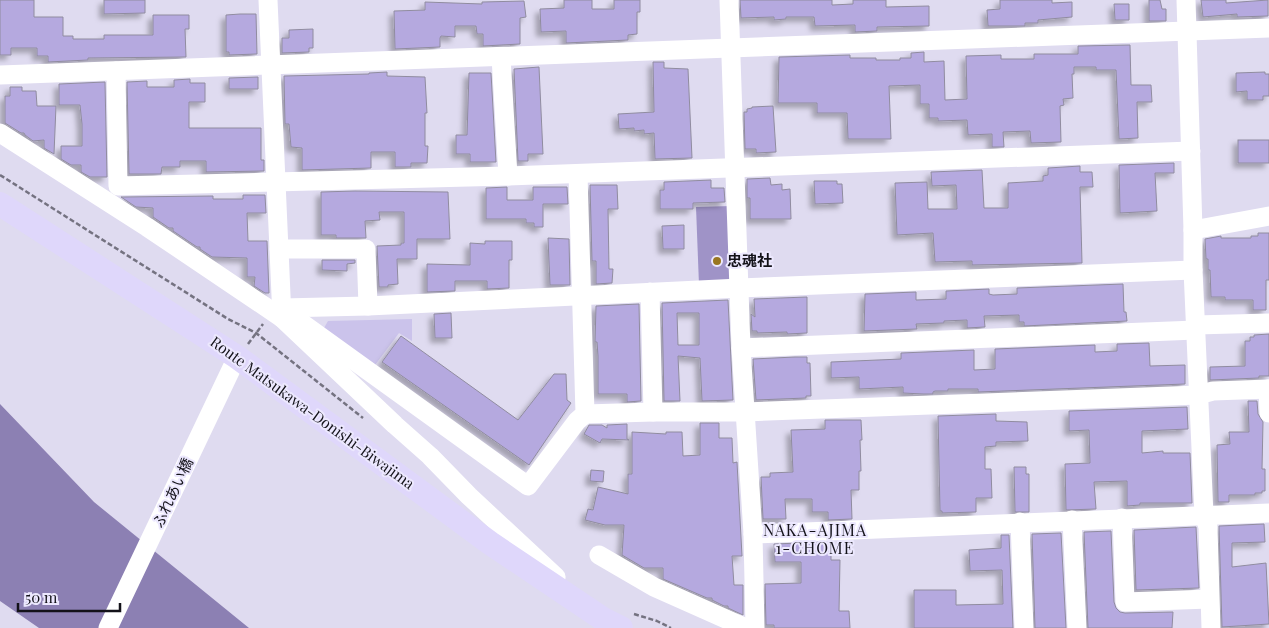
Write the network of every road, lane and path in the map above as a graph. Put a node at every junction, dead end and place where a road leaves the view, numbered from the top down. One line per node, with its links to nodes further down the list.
1 (268, 0): 8 (street)
2 (729, 0): 6 (street)
3 (1186, 0): 5 (street)
4 (1269, 28): 5 (street)
5 (1188, 31): 6 (street); 12 (street)
6 (731, 48): 7 (street); 13 (street)
7 (502, 56): 8 (street); 16 (street)
8 (271, 65): 9 (street); 17 (street)
9 (116, 71): 10 (street); 17 (street)
10 (0, 75)
11 (0, 133): 27 (street)
12 (1190, 151): 13 (street); 20 (street)
13 (736, 167): 14 (street); 23 (street)
14 (578, 174): 16 (street); 25 (street)
15 (0, 175): 38 (path)
16 (508, 176): 17 (street)
17 (276, 182): 21 (street)
18 (0, 204): 31 (main road, Route Matsukawa-Donishi-Biwajima)
19 (1269, 216): 20 (street)
20 (1193, 230): 22 (street)
21 (279, 249): 26 (street); 27 (street)
22 (1193, 270): 23 (street); 29 (street)
23 (740, 288): 24 (street); 30 (street)
24 (650, 292): 25 (street); 34 (street)
25 (580, 296): 26 (street); 37 (street)
26 (368, 306): 27 (street)
27 (282, 313): 37 (street); 46 (street)
28 (1269, 323): 29 (street)
29 (1196, 328): 30 (street); 33 (street)
30 (742, 348): 35 (street)
31 (237, 357): 46 (main road, Route Matsukawa-Donishi-Biwajima); 48 (street, ふれあい橋)
32 (1269, 389): 33 (street); 36 (street)
33 (1198, 395): 35 (street); 40 (street)
34 (653, 412): 35 (street); 37 (street)
35 (745, 412): 44 (street)
36 (1269, 413)
37 (585, 414)
38 (369, 423)
39 (1269, 514): 40 (street)
40 (1204, 515): 41 (street); 47 (street)
41 (1122, 518): 42 (street); 47 (street)
42 (1072, 520): 43 (street); 53 (street)
43 (1020, 522): 44 (street); 52 (street)
44 (752, 534): 51 (street)
45 (599, 555): 50 (street)
46 (552, 585): 49 (main road, Route Matsukawa-Donishi-Biwajima)
47 (1210, 598): 54 (street)
48 (108, 628)
49 (621, 628)
50 (746, 628)
51 (755, 628)
52 (1024, 628)
53 (1077, 628)
54 (1211, 628)

